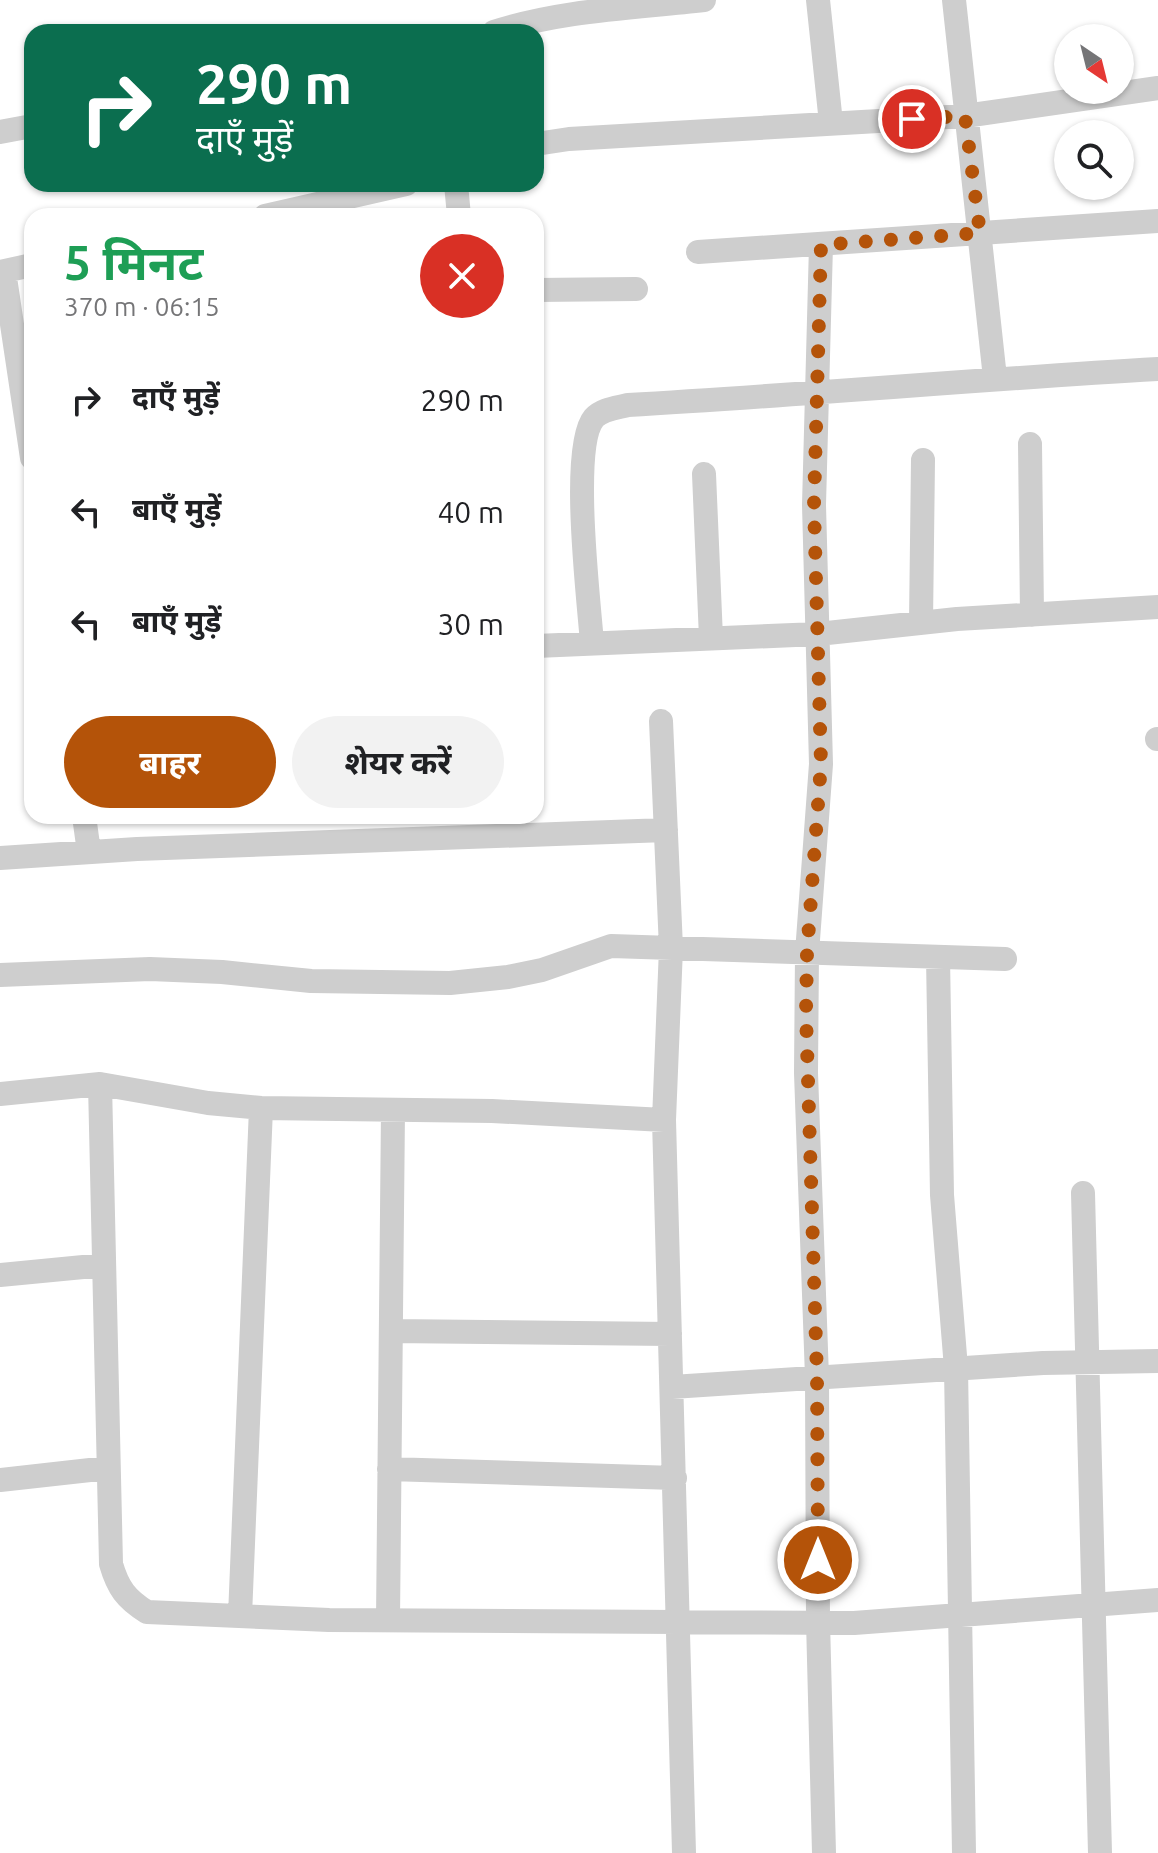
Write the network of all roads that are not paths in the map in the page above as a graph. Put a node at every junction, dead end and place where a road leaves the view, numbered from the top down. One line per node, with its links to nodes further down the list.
1 (704, 0): 4 (street)
2 (818, 0): 7 (street)
3 (954, 0): 6 (street)
4 (518, 12)
5 (1158, 88): 6 (street)
6 (965, 116): 7 (street); 14 (street)
7 (831, 123): 10 (street)
8 (24, 128): 9 (street)
9 (0, 132)
10 (544, 143)
11 (379, 192): 12 (street)
12 (303, 208)
13 (1158, 221): 14 (street)
14 (980, 233): 15 (street); 22 (street)
15 (821, 245): 16 (street); 23 (street)
16 (698, 252)
17 (24, 267): 18 (street)
18 (2, 271): 24 (street)
19 (636, 289): 20 (street)
20 (544, 290)
21 (1158, 369): 22 (street)
22 (995, 378): 23 (street)
23 (817, 395): 31 (street); 33 (street)
24 (24, 408)
25 (1030, 444): 29 (street)
26 (923, 460): 30 (street)
27 (704, 474): 32 (street)
28 (1158, 607): 29 (street)
29 (1032, 615): 30 (street)
30 (921, 623): 31 (street)
31 (818, 634): 32 (street); 42 (street)
32 (711, 638): 33 (street)
33 (592, 643): 34 (street)
34 (544, 646)
35 (661, 721): 38 (street)
36 (85, 824): 39 (street)
37 (508, 826): 38 (street); 39 (street)
38 (666, 830): 41 (street)
39 (89, 852): 40 (street)
40 (0, 858)
41 (671, 948): 42 (street); 45 (street); 50 (street)
42 (807, 953): 43 (street); 59 (street)
43 (938, 957): 44 (street); 58 (street)
44 (1005, 959)
45 (0, 975)
46 (100, 1084): 47 (street); 48 (street); 52 (street)
47 (0, 1094)
48 (261, 1108): 49 (street); 68 (street)
49 (393, 1110): 50 (street); 54 (street)
50 (664, 1120): 55 (street)
51 (1083, 1193): 57 (street)
52 (104, 1265): 53 (street); 61 (street)
53 (0, 1275)
54 (391, 1331): 55 (street); 62 (street)
55 (670, 1334): 60 (street)
56 (1158, 1361): 57 (street)
57 (1087, 1362): 58 (street); 66 (street)
58 (956, 1368): 59 (street); 67 (street)
59 (817, 1377): 60 (street); 70 (street)
60 (672, 1387): 63 (street)
61 (108, 1468): 64 (street); 68 (street)
62 (389, 1469): 63 (street); 69 (street)
63 (675, 1478): 71 (street)
64 (0, 1480)
65 (1158, 1600): 66 (street)
66 (1095, 1605): 67 (street); 75 (street)
67 (961, 1615): 70 (street); 74 (street)
68 (240, 1616): 69 (street)
69 (388, 1620): 71 (street)
70 (818, 1621): 71 (street); 73 (street)
71 (679, 1622): 72 (street)
72 (684, 1853)
73 (824, 1853)
74 (964, 1853)
75 (1100, 1853)

